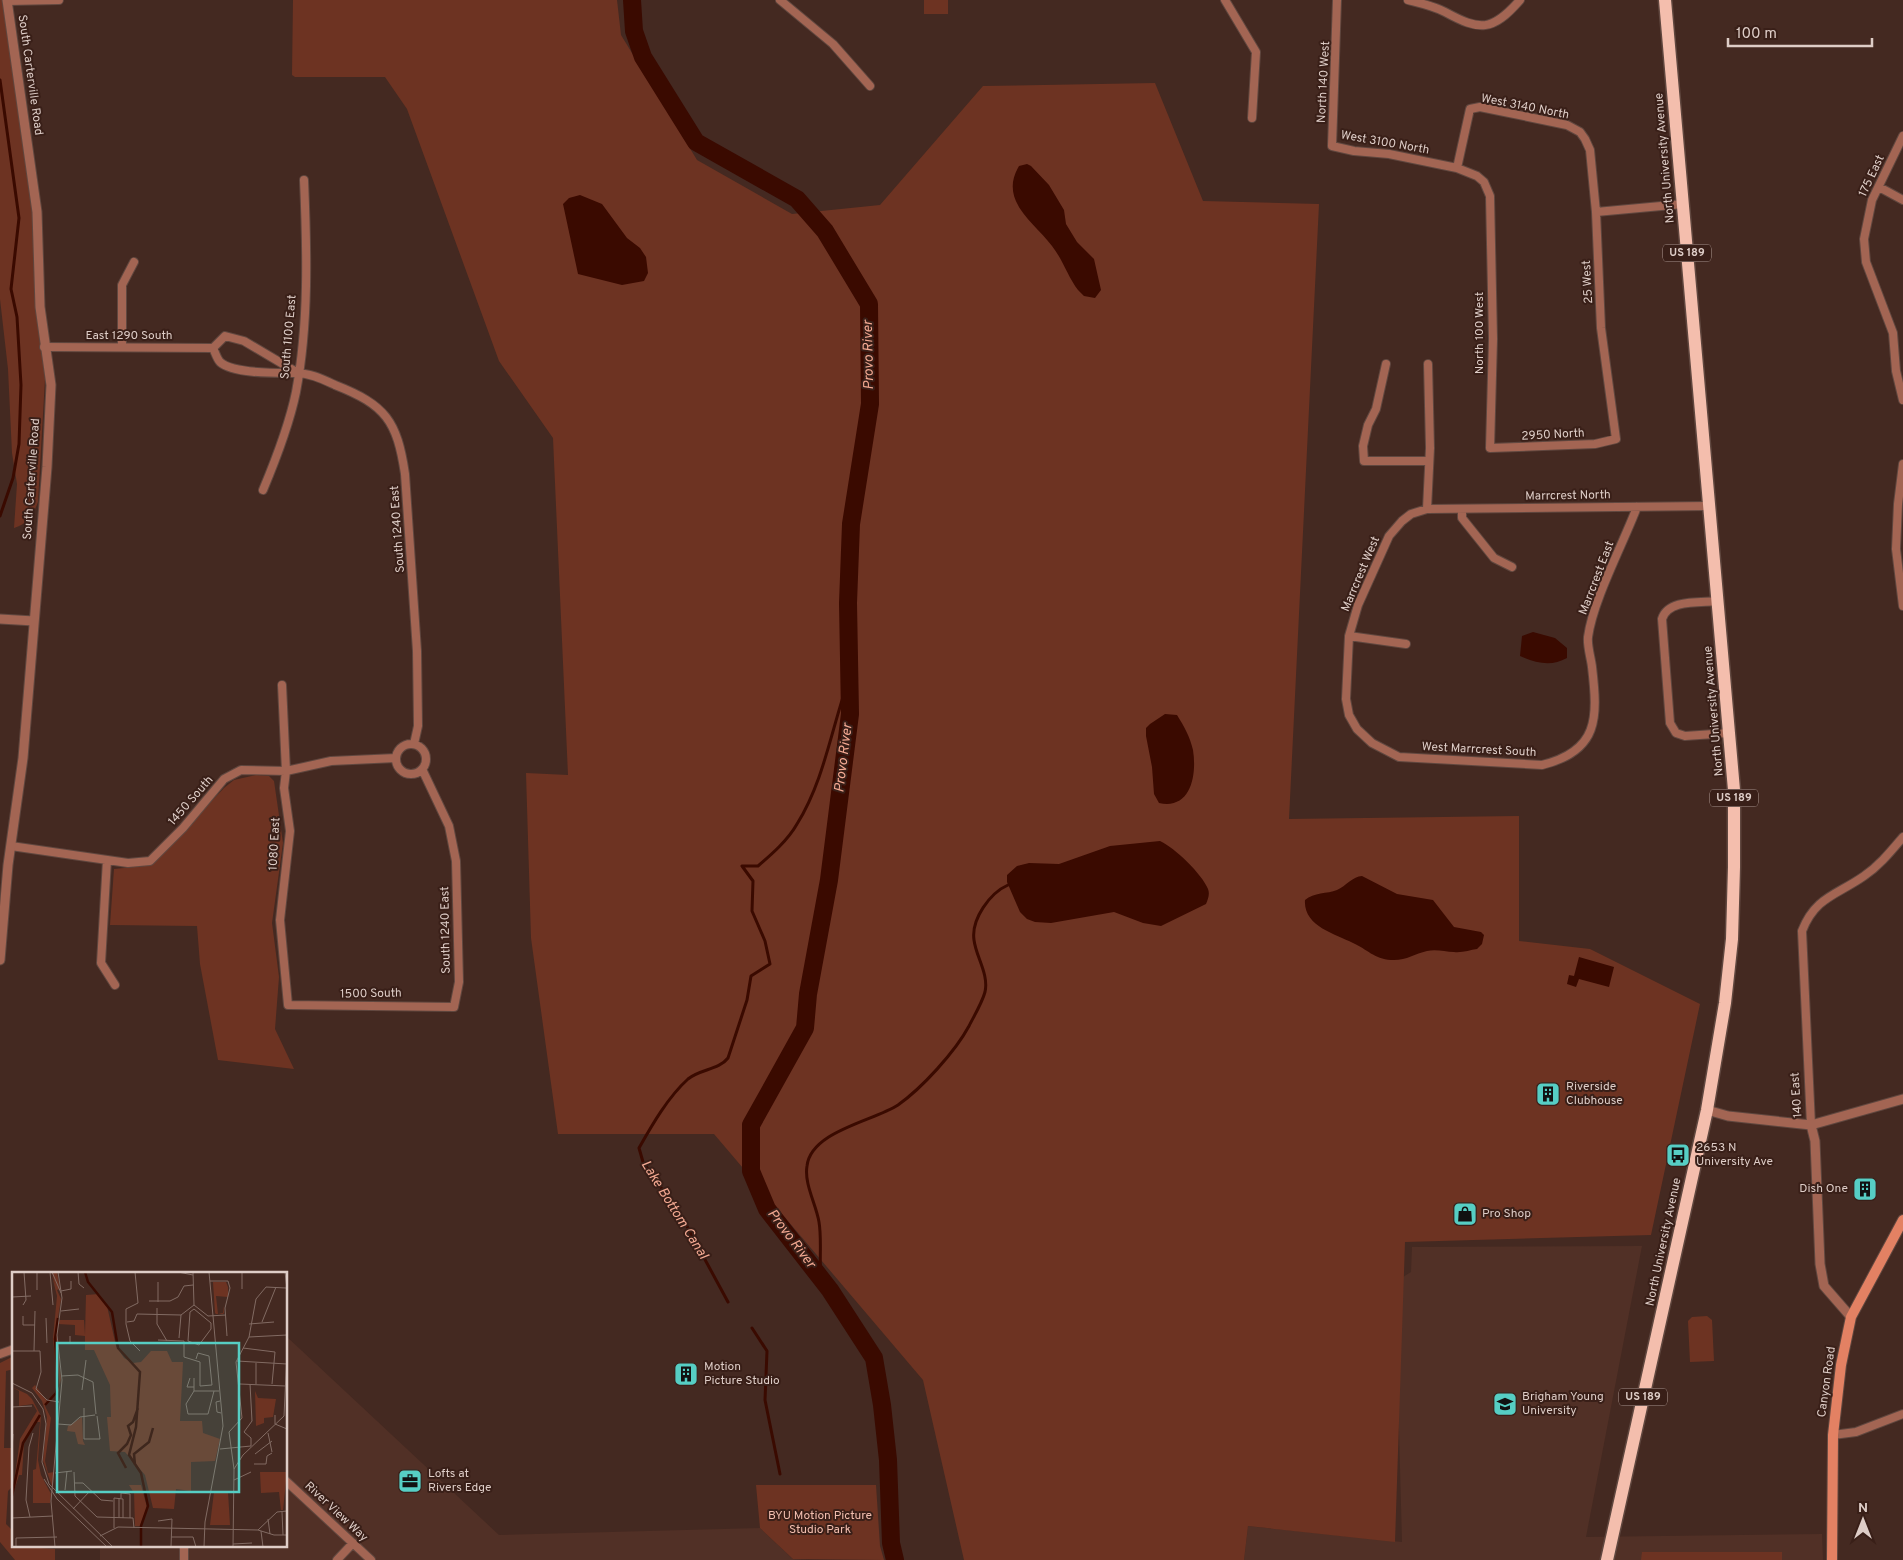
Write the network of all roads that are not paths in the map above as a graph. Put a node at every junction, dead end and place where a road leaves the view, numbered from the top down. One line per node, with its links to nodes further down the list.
1 (7, 0): 2 (street); 23 (street, South Carterville Road)
2 (59, 0)
3 (780, 0): 10 (street)
4 (1225, 0): 11 (street)
5 (1337, 0): 14 (street, North 140 West)
6 (1408, 0): 9 (street)
7 (1520, 0): 9 (street)
8 (1665, 0): 19 (highway, North University Avenue / US 189)
9 (1417, 1)
10 (870, 86)
11 (1252, 118)
12 (1575, 129): 15 (street, West 3140 North); 20 (street, 25 West)
13 (1903, 136): 17 (street, 175 East)
14 (1332, 146): 15 (street, West 3100 North)
15 (1457, 168): 21 (street, West 3100 North)
16 (304, 180): 28 (street, South 1100 East)
17 (1879, 187): 18 (street); 29 (street, 175 East)
18 (1903, 200)
19 (1683, 204): 20 (street); 35 (highway, North University Avenue / US 189)
20 (1596, 212): 30 (street, 25 West)
21 (1490, 217): 31 (street, North 100 West)
22 (134, 262): 24 (street)
23 (44, 347): 24 (street, East 1290 South); 43 (street, South Carterville Road)
24 (122, 347): 25 (street, East 1290 South)
25 (213, 348): 28 (street); 28 (street, East 1290 South)
26 (1386, 364): 32 (street)
27 (1428, 364): 32 (street)
28 (298, 373): 34 (street, South 1100 East); 49 (street, South 1240 East)
29 (1903, 400)
30 (1616, 439): 31 (street, 2950 North)
31 (1490, 448)
32 (1428, 461): 37 (street)
33 (1903, 464): 41 (street)
34 (263, 490)
35 (1710, 506): 36 (street, Marrcrest North); 40 (highway, North University Avenue / US 189)
36 (1637, 508): 38 (street, Marrcrest North); 50 (street, Marrcrest East)
37 (1426, 509): 38 (street, Marrcrest North); 44 (street, Marrcrest West)
38 (1462, 509): 39 (street)
39 (1512, 566)
40 (1718, 601): 47 (highway, North University Avenue / US 189); 47 (street)
41 (1903, 606)
42 (0, 618): 43 (street)
43 (34, 621): 55 (street, South Carterville Road)
44 (1349, 636): 45 (street); 48 (street, Marrcrest West)
45 (1406, 644)
46 (282, 685): 53 (street, 1080 East)
47 (1730, 733): 62 (highway, North University Avenue / US 189)
48 (1372, 743): 50 (street, West Marrcrest South)
49 (414, 744): 51 (street); 52 (street)
50 (1582, 746)
51 (396, 758): 52 (street); 53 (street, 1450 South)
52 (422, 770): 60 (street, South 1240 East)
53 (286, 771): 56 (street, 1450 South); 59 (street, 1080 East)
54 (1903, 837): 63 (street, 140 East)
55 (11, 846): 56 (street, 1450 South); 57 (street, South Carterville Road)
56 (107, 860): 58 (street)
57 (0, 960)
58 (115, 985)
59 (288, 1005): 60 (street, 1500 South)
60 (454, 1007)
61 (1903, 1099): 63 (street)
62 (1706, 1110): 63 (street); 74 (highway, North University Avenue / US 189)
63 (1811, 1125): 65 (street, 140 East)
64 (1903, 1220): 65 (main road, Canyon Road)
65 (1850, 1317): 69 (main road, Canyon Road)
66 (12, 1350): 67 (street)
67 (0, 1354)
68 (1903, 1414): 69 (street)
69 (1833, 1435): 75 (main road, Canyon Road)
70 (288, 1483): 71 (street, River View Way)
71 (352, 1543): 72 (street); 73 (street, River View Way)
72 (337, 1560)
73 (371, 1560)
74 (1607, 1560)
75 (1832, 1560)

